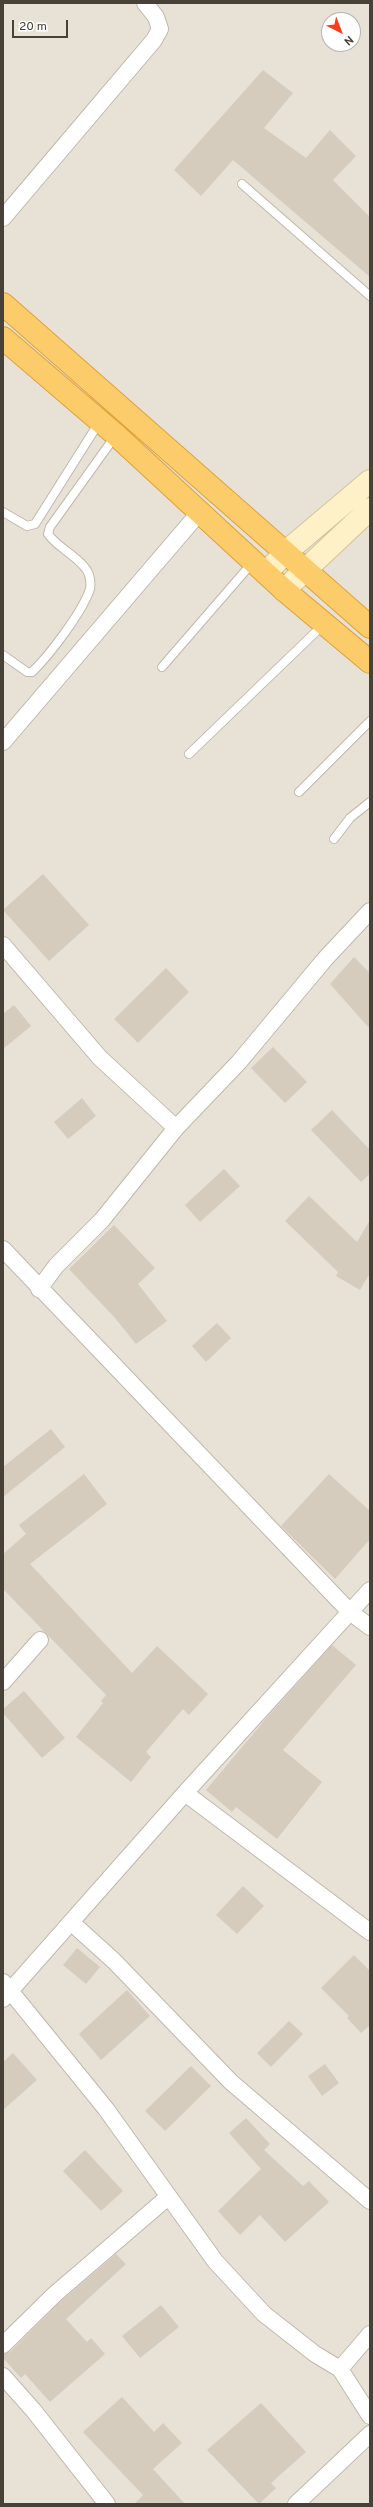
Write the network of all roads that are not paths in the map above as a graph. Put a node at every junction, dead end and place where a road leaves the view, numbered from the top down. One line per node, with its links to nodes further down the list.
1 (145, 3): 3 (street)
2 (242, 184): 4 (lane)
3 (3, 218)
4 (370, 296)
5 (3, 304): 12 (highway)
6 (3, 338): 7 (highway)
7 (108, 428): 10 (lane); 11 (highway); 18 (lane)
8 (370, 481): 12 (street)
9 (370, 509): 14 (street)
10 (3, 512)
11 (199, 513): 13 (highway); 22 (street)
12 (286, 552): 13 (street); 14 (highway)
13 (259, 567): 15 (highway); 20 (lane)
14 (307, 570): 15 (street); 17 (highway)
15 (284, 590): 16 (highway)
16 (325, 624): 19 (highway); 23 (lane)
17 (370, 627)
18 (3, 655)
19 (370, 662)
20 (162, 667)
21 (370, 721): 24 (lane)
22 (3, 742)
23 (189, 754)
24 (299, 792)
25 (370, 802): 26 (lane)
26 (334, 839)
27 (370, 911): 29 (street)
28 (3, 945): 29 (street)
29 (176, 1128): 31 (street)
30 (3, 1249): 31 (street)
31 (39, 1289): 33 (street)
32 (370, 1590): 33 (street)
33 (350, 1612): 34 (street); 37 (street)
34 (370, 1627)
35 (40, 1640): 36 (street)
36 (3, 1682)
37 (185, 1793): 38 (street); 39 (street)
38 (72, 1923): 40 (street); 42 (street)
39 (370, 1932)
40 (6, 1991): 41 (street)
41 (168, 2197): 44 (street); 45 (street)
42 (370, 2201)
43 (370, 2334): 45 (street)
44 (3, 2345)
45 (340, 2369): 47 (street)
46 (3, 2376): 49 (street)
47 (370, 2416)
48 (370, 2434): 50 (street)
49 (107, 2504)
50 (296, 2504)

